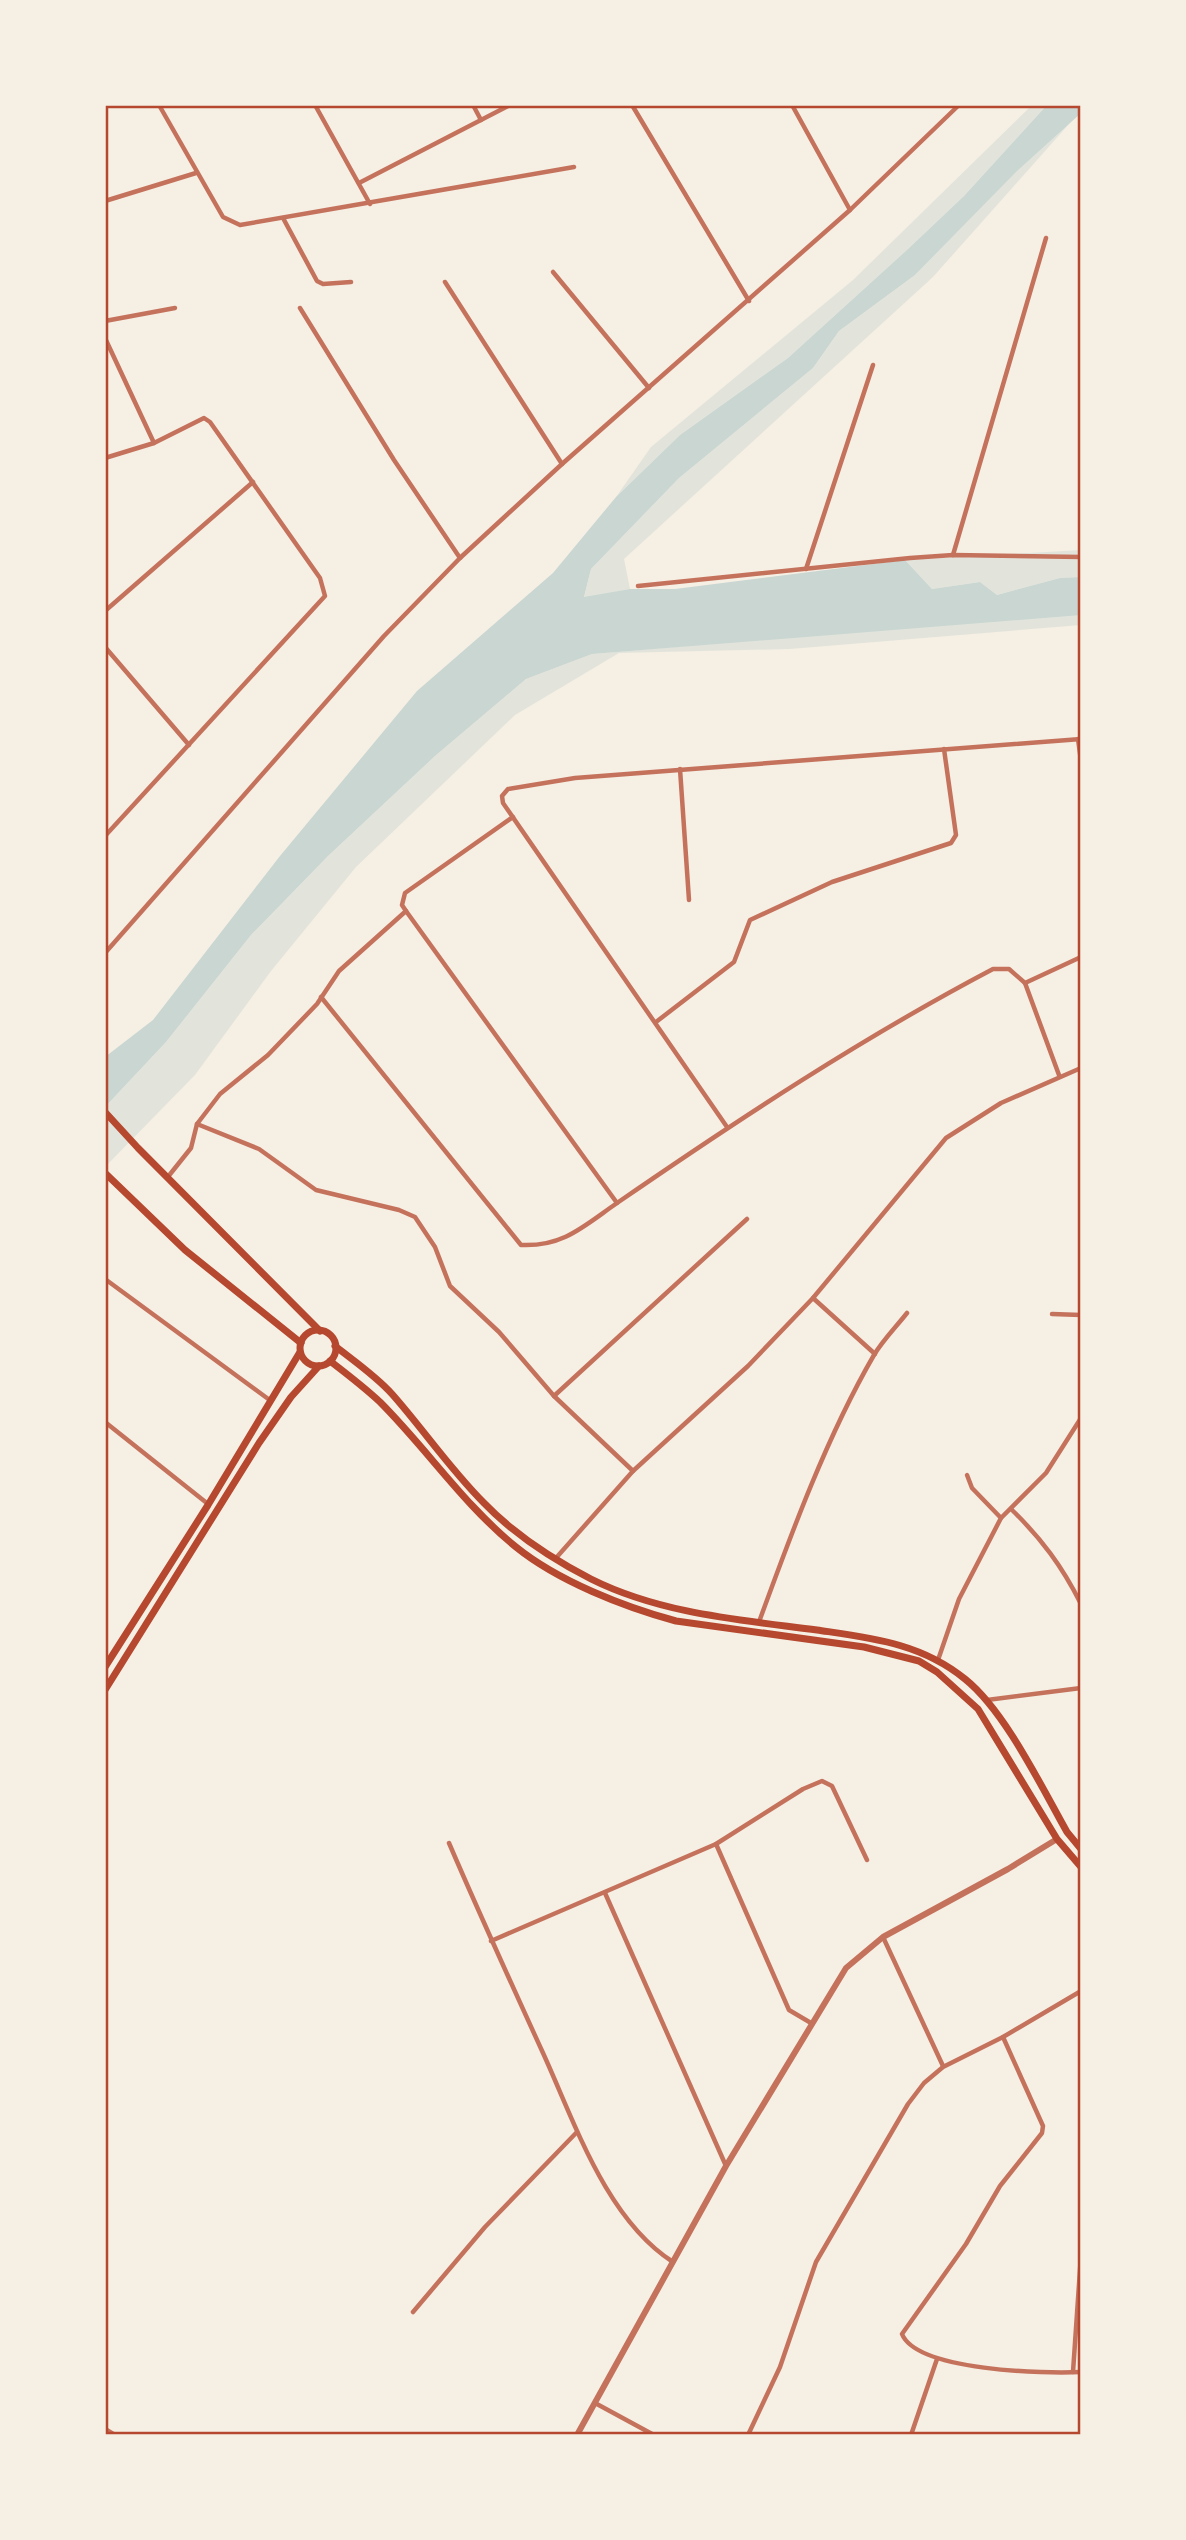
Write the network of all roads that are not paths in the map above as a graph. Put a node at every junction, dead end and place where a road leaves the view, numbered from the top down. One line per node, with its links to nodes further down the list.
1 (159, 105): 10 (street)
2 (315, 105): 11 (street)
3 (473, 105): 8 (street)
4 (510, 105): 8 (street)
5 (632, 105): 20 (street)
6 (792, 105): 14 (street)
7 (959, 105): 14 (street)
8 (481, 120): 11 (street)
9 (574, 167): 13 (street)
10 (196, 173): 12 (street); 15 (street)
11 (359, 183): 13 (street)
12 (105, 201)
13 (370, 204): 15 (street)
14 (850, 210): 20 (street)
15 (283, 218): 18 (street)
16 (1046, 238): 31 (street)
17 (553, 272): 26 (street)
18 (351, 282)
19 (445, 282): 29 (street)
20 (749, 301): 26 (street)
21 (175, 308): 23 (street)
22 (300, 308): 33 (street)
23 (105, 321)
24 (105, 338): 27 (street)
25 (873, 365): 34 (street)
26 (649, 388): 29 (street)
27 (154, 443): 28 (street); 30 (street)
28 (105, 458)
29 (562, 464): 33 (street)
30 (253, 482): 36 (street); 39 (street)
31 (953, 555): 32 (street); 34 (street)
32 (1081, 557)
33 (460, 558): 47 (street)
34 (806, 569): 35 (street)
35 (638, 586)
36 (105, 611)
37 (105, 647): 39 (street)
38 (1080, 739): 40 (street); 41 (street)
39 (189, 745): 44 (street)
40 (944, 749): 42 (street); 51 (street)
41 (1081, 761)
42 (680, 769): 43 (street); 45 (street)
43 (513, 817): 46 (street); 51 (street)
44 (105, 836)
45 (690, 900)
46 (406, 911): 50 (street); 59 (street)
47 (105, 953)
48 (1081, 957): 49 (street)
49 (1025, 983): 53 (street); 56 (street)
50 (321, 997): 55 (street); 59 (street)
51 (656, 1022): 56 (street)
52 (1081, 1068): 53 (street)
53 (1059, 1075): 62 (street)
54 (105, 1112): 58 (main road)
55 (197, 1124): 58 (street); 72 (street)
56 (727, 1127): 59 (street)
57 (107, 1175): 68 (main road)
58 (167, 1178): 66 (main road)
59 (617, 1203)
60 (747, 1219): 72 (street)
61 (105, 1279): 73 (street)
62 (813, 1298): 69 (street); 76 (street)
63 (907, 1313): 69 (street)
64 (1052, 1314): 65 (street)
65 (1081, 1315)
66 (320, 1331): 67 (main road); 68 (main road)
67 (335, 1346): 70 (main road); 81 (main road)
68 (300, 1347): 71 (main road); 73 (main road)
69 (875, 1354): 83 (street)
70 (330, 1361): 71 (main road); 89 (main road)
71 (319, 1366): 87 (main road)
72 (554, 1396): 76 (street)
73 (271, 1402): 78 (main road)
74 (1081, 1418): 79 (street)
75 (105, 1422): 78 (street)
76 (633, 1471): 81 (street)
77 (967, 1475): 80 (street)
78 (208, 1505): 85 (main road)
79 (1010, 1509): 80 (street); 82 (street)
80 (1000, 1518): 84 (street)
81 (556, 1558): 83 (main road)
82 (1081, 1604)
83 (759, 1622): 84 (main road)
84 (938, 1660): 88 (main road)
85 (105, 1667)
86 (1081, 1688): 88 (street)
87 (105, 1690)
88 (987, 1700): 92 (main road)
89 (1056, 1839): 94 (main road); 96 (street)
90 (449, 1843): 97 (street)
91 (716, 1844): 93 (street); 95 (street); 99 (street)
92 (1081, 1849)
93 (867, 1860)
94 (1081, 1867)
95 (606, 1893): 97 (street); 103 (street)
96 (883, 1937): 99 (street); 101 (street)
97 (491, 1941): 102 (street)
98 (1081, 1991): 100 (street)
99 (811, 2022): 103 (street)
100 (1003, 2037): 101 (street); 107 (street)
101 (943, 2067): 115 (street)
102 (577, 2132): 105 (street); 106 (street)
103 (726, 2166): 105 (street)
104 (1081, 2255): 108 (street)
105 (674, 2263): 110 (street)
106 (413, 2312)
107 (937, 2359): 108 (street); 116 (street)
108 (1073, 2372): 109 (street)
109 (1081, 2372)
110 (595, 2403): 113 (street); 114 (street)
111 (105, 2430): 112 (street)
112 (115, 2435)
113 (577, 2435)
114 (654, 2435)
115 (748, 2435)
116 (911, 2435)

